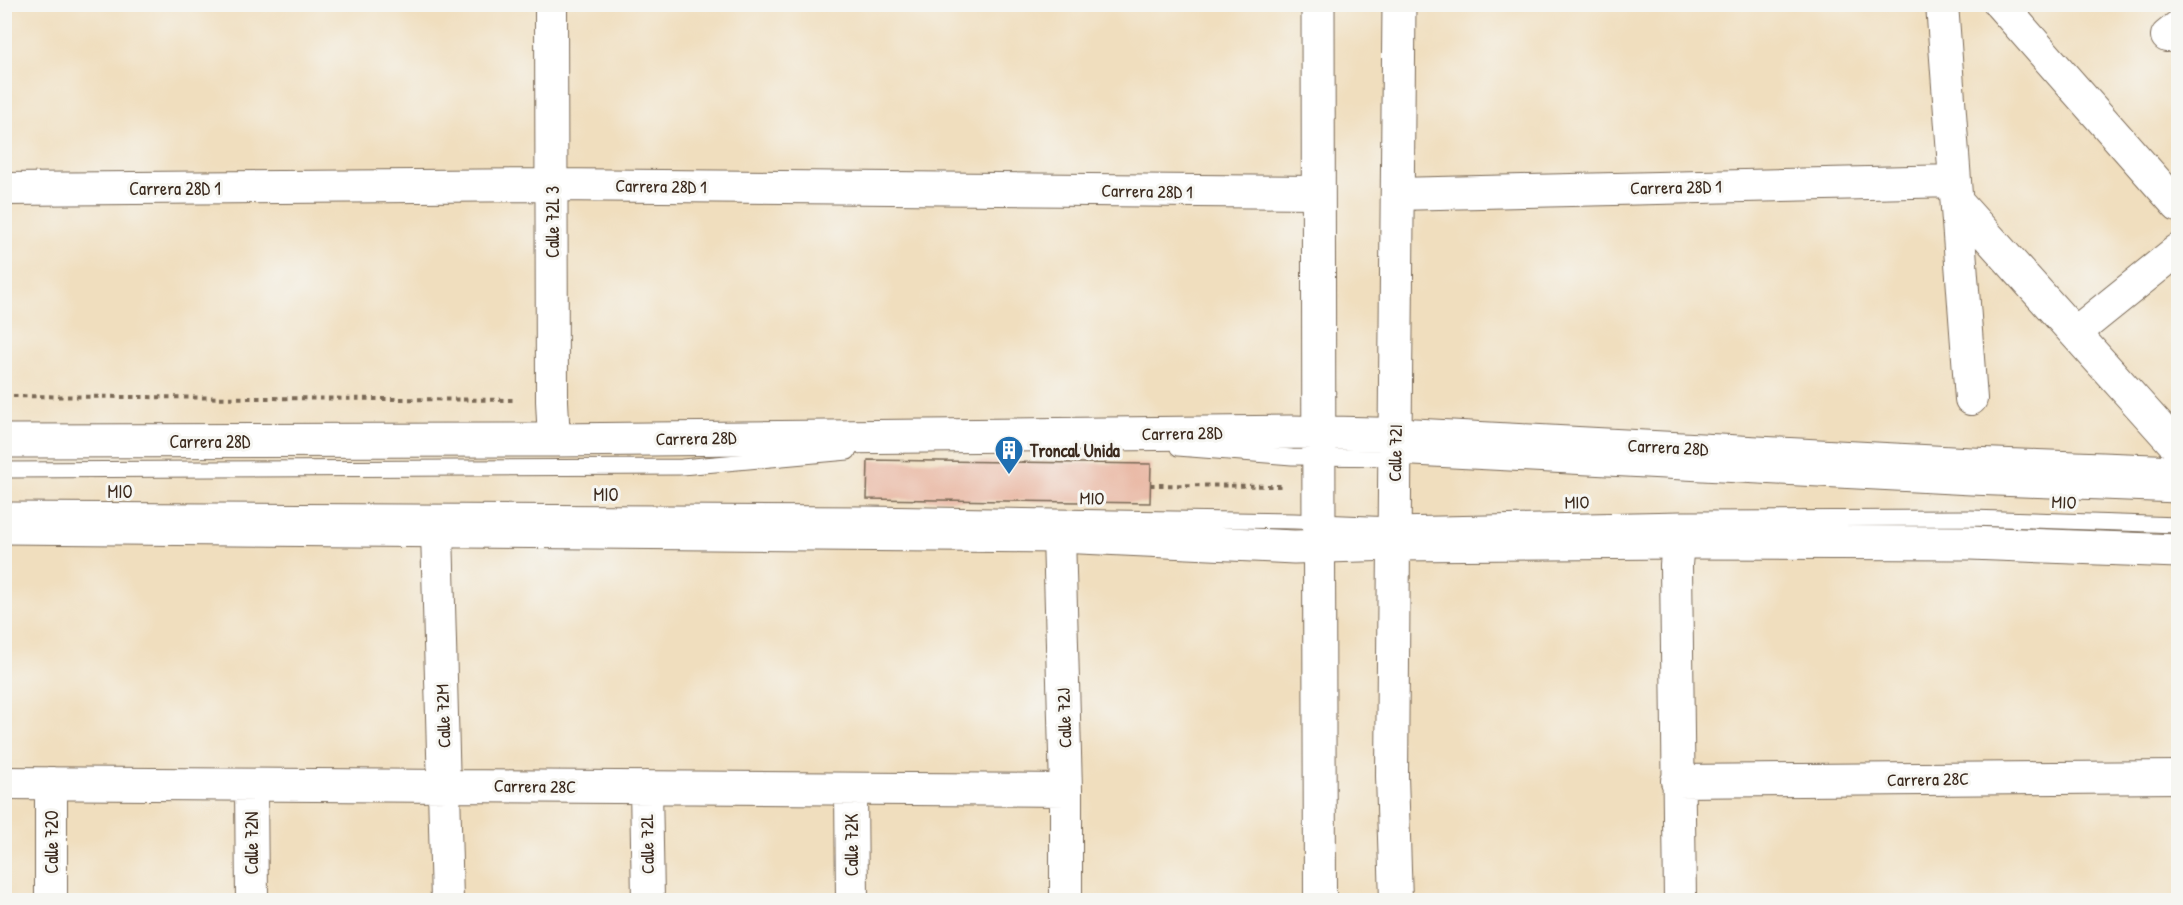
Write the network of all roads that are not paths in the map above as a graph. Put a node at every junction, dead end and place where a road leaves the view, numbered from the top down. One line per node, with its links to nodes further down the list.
1 (551, 4): 6 (street, Calle 72L 3)
2 (1318, 4): 9 (street)
3 (1399, 4): 10 (street, Calle 72I)
4 (1942, 4): 8 (street)
5 (2000, 4): 11 (street)
6 (552, 185): 7 (street, Carrera 28D 1); 9 (street, Carrera 28D 1); 15 (street, Calle 72L 3)
7 (4, 189)
8 (1956, 191): 10 (street, Carrera 28D 1); 13 (street); 14 (street)
9 (1318, 192): 17 (street)
10 (1397, 194): 18 (street, Calle 72I)
11 (2178, 206)
12 (2178, 250): 13 (street)
13 (2075, 333): 19 (street)
14 (1971, 399)
15 (554, 440): 16 (street, Carrera 28D); 17 (street, Carrera 28D)
16 (4, 441)
17 (1319, 445): 18 (street, Carrera 28D); 20 (lane, MIO); 28 (street)
18 (1395, 446): 21 (street, Carrera 28D); 22 (lane, MIO); 27 (street, Calle 72I)
19 (2178, 448)
20 (4, 470)
21 (2178, 472)
22 (2178, 495)
23 (4, 510): 28 (lane, MIO)
24 (2178, 525): 27 (lane, MIO)
25 (4, 527): 26 (street)
26 (437, 531): 29 (street); 37 (street, Calle 72M)
27 (1394, 534): 28 (street); 30 (street); 48 (street, Calle 72I)
28 (1319, 535): 29 (street); 47 (street)
29 (1059, 536): 40 (street, Calle 72J)
30 (1678, 542): 31 (street); 33 (street)
31 (2178, 551)
32 (2178, 777): 33 (street, Carrera 28C)
33 (1677, 782): 49 (street)
34 (4, 783): 35 (street, Carrera 28C)
35 (51, 783): 36 (street, Carrera 28C); 41 (street, Calle 72O)
36 (251, 785): 37 (street, Carrera 28C); 42 (street, Calle 72N)
37 (445, 786): 38 (street, Carrera 28C); 43 (street, Calle 72M)
38 (646, 787): 39 (street, Carrera 28C); 44 (street, Calle 72L)
39 (851, 789): 40 (street, Carrera 28C); 45 (street, Calle 72K)
40 (1066, 790): 46 (street, Calle 72J)
41 (51, 900)
42 (252, 900)
43 (447, 900)
44 (648, 900)
45 (852, 900)
46 (1066, 900)
47 (1320, 900)
48 (1396, 900)
49 (1680, 900)

